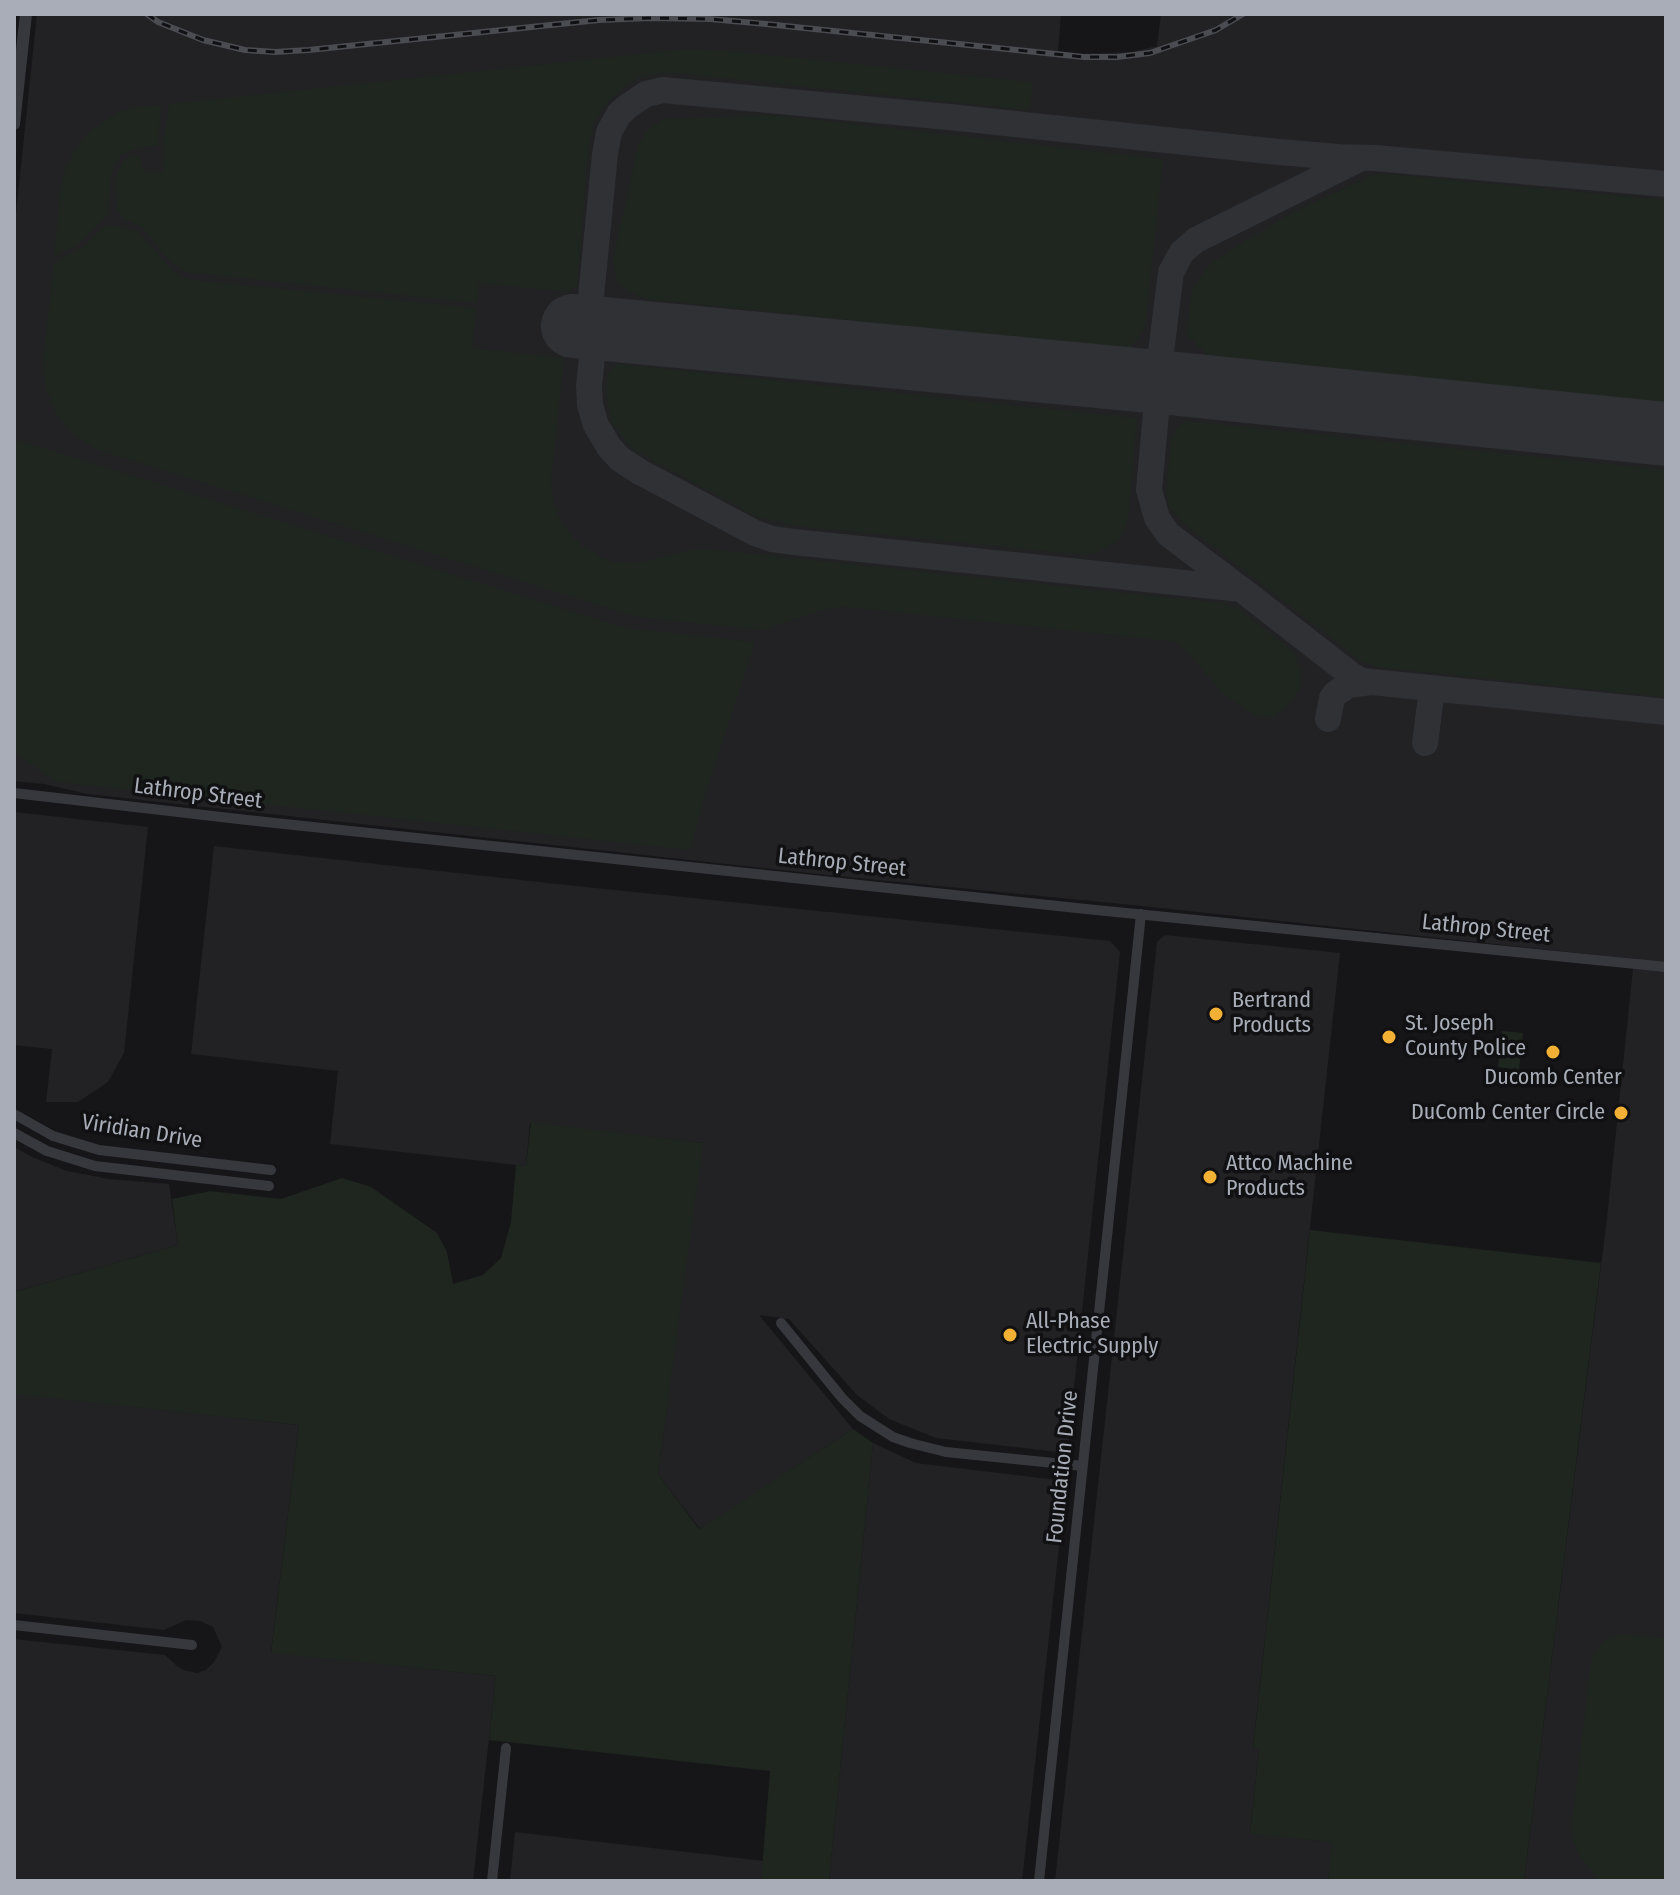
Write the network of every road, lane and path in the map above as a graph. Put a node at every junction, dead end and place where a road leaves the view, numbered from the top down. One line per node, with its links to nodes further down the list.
1 (26, 14): 2 (street)
2 (14, 124)
3 (14, 793): 4 (street, Lathrop Street)
4 (1141, 914): 5 (street, Lathrop Street); 11 (street, Foundation Drive)
5 (1666, 967)
6 (14, 1114): 8 (street, Viridian Drive)
7 (14, 1133): 9 (street, Viridian Drive)
8 (271, 1170)
9 (269, 1186)
10 (781, 1323): 11 (street)
11 (1083, 1466): 16 (street, Foundation Drive)
12 (14, 1625): 13 (street)
13 (192, 1645)
14 (506, 1748): 15 (street)
15 (492, 1881)
16 (1039, 1881)

